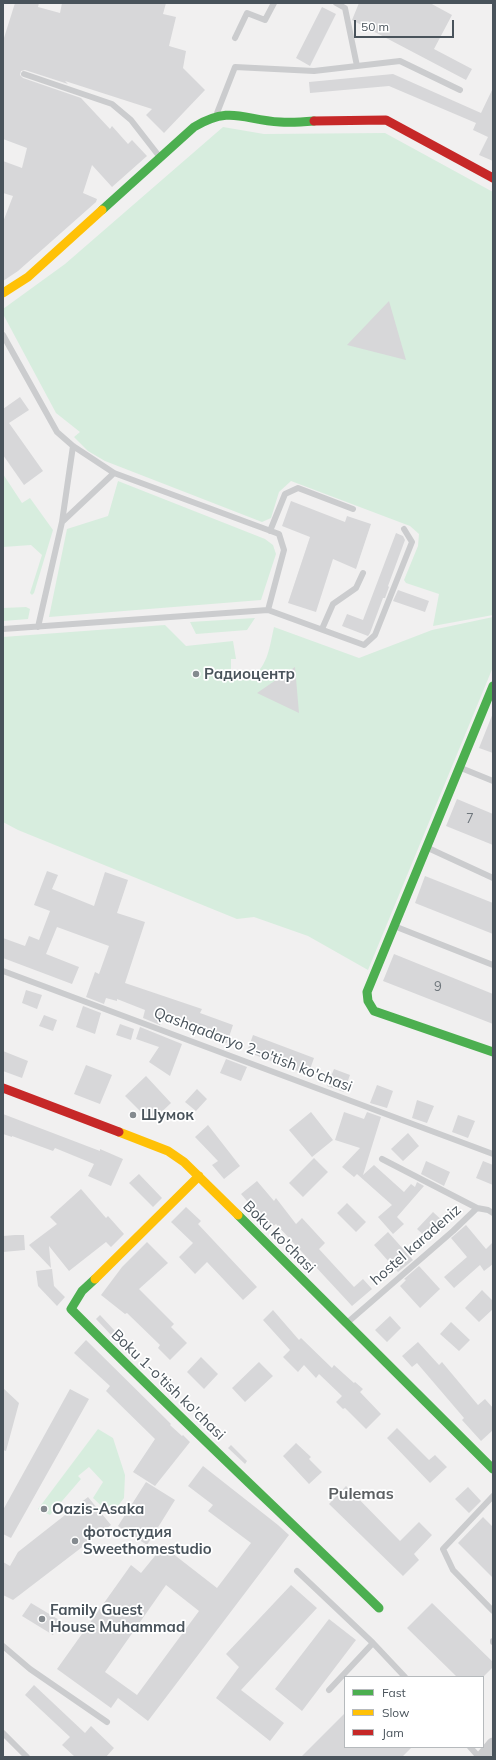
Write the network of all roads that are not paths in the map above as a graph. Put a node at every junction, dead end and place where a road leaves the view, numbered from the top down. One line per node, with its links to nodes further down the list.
1 (274, 3): 3 (lane)
2 (336, 3): 4 (lane)
3 (235, 38)
4 (357, 66): 6 (lane); 7 (lane)
5 (24, 74): 8 (lane)
6 (460, 90)
7 (216, 116): 8 (street); 9 (street)
8 (160, 158): 10 (street)
9 (493, 178)
10 (3, 293)
11 (3, 335): 12 (lane)
12 (73, 446): 13 (lane); 15 (lane)
13 (114, 473): 15 (lane); 17 (lane)
14 (353, 509): 17 (lane)
15 (62, 522): 20 (lane)
16 (404, 529): 22 (lane)
17 (270, 531): 19 (lane)
18 (363, 573): 22 (lane)
19 (268, 610): 20 (lane); 22 (lane)
20 (38, 627): 21 (lane)
21 (3, 629)
22 (322, 630)
23 (492, 690): 24 (street)
24 (460, 767): 25 (lane); 26 (street)
25 (493, 781)
26 (426, 847): 27 (lane); 28 (street)
27 (493, 878)
28 (393, 926): 29 (lane); 31 (street)
29 (493, 965)
30 (3, 971): 33 (lane, Qashqadaryo 2-o'tish ko'chasi)
31 (493, 1052)
32 (3, 1088): 35 (street, Boku ko'chasi)
33 (493, 1154)
34 (382, 1159): 36 (lane, hostel karadeniz)
35 (199, 1176): 38 (street, Boku ko'chasi); 44 (street, Boku 1-o'tish ko'chasi)
36 (477, 1208): 37 (lane); 38 (lane, hostel karadeniz)
37 (493, 1213)
38 (346, 1324): 39 (street, Boku ko'chasi)
39 (492, 1465)
40 (493, 1496): 41 (lane)
41 (488, 1501): 42 (lane); 45 (lane)
42 (493, 1506)
43 (297, 1571): 46 (lane)
44 (379, 1608)
45 (493, 1611)
46 (373, 1643): 48 (lane); 49 (lane)
47 (3, 1646): 50 (lane)
48 (404, 1676)
49 (329, 1690)
50 (107, 1722)
51 (3, 1733): 54 (lane)
52 (493, 1744): 55 (street)
53 (471, 1748): 55 (lane)
54 (27, 1757)
55 (481, 1757)

